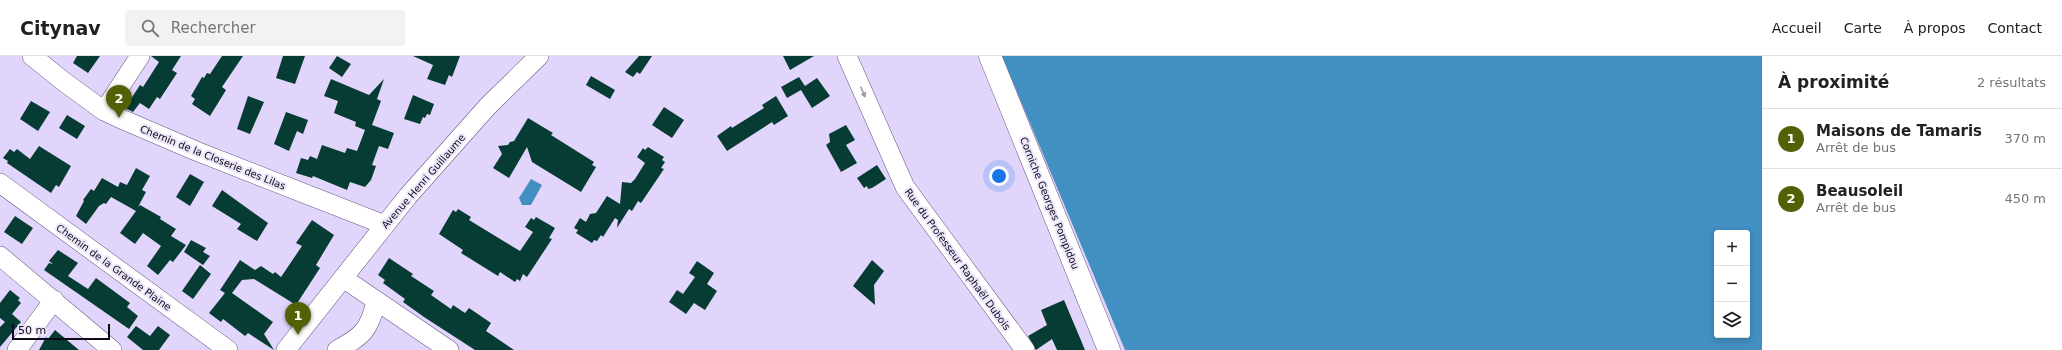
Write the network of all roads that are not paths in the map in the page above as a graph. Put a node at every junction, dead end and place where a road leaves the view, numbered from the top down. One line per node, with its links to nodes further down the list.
1 (32, 56): 6 (street, Chemin de la Closerie des Lilas)
2 (140, 56): 6 (street)
3 (539, 56): 8 (street, Avenue Henri Guillaume)
4 (847, 56): 21 (street, Rue du Professeur Raphaël Dubois, one-way to 21)
5 (990, 56): 22 (main road, Corniche Georges Pompidou)
6 (104, 111): 8 (street, Chemin de la Closerie des Lilas)
7 (0, 183): 17 (street, Chemin de la Grande Plaine)
8 (385, 225): 10 (street, Avenue Henri Guillaume)
9 (0, 256): 11 (street)
10 (343, 278): 12 (street); 18 (street, Avenue Henri Guillaume)
11 (54, 300): 15 (street); 16 (street)
12 (376, 302): 13 (street); 14 (street)
13 (393, 313): 14 (street); 20 (street)
14 (359, 338): 19 (street)
15 (16, 350)
16 (112, 350)
17 (228, 350)
18 (286, 350)
19 (338, 350)
20 (449, 350)
21 (1026, 350)
22 (1109, 350)

